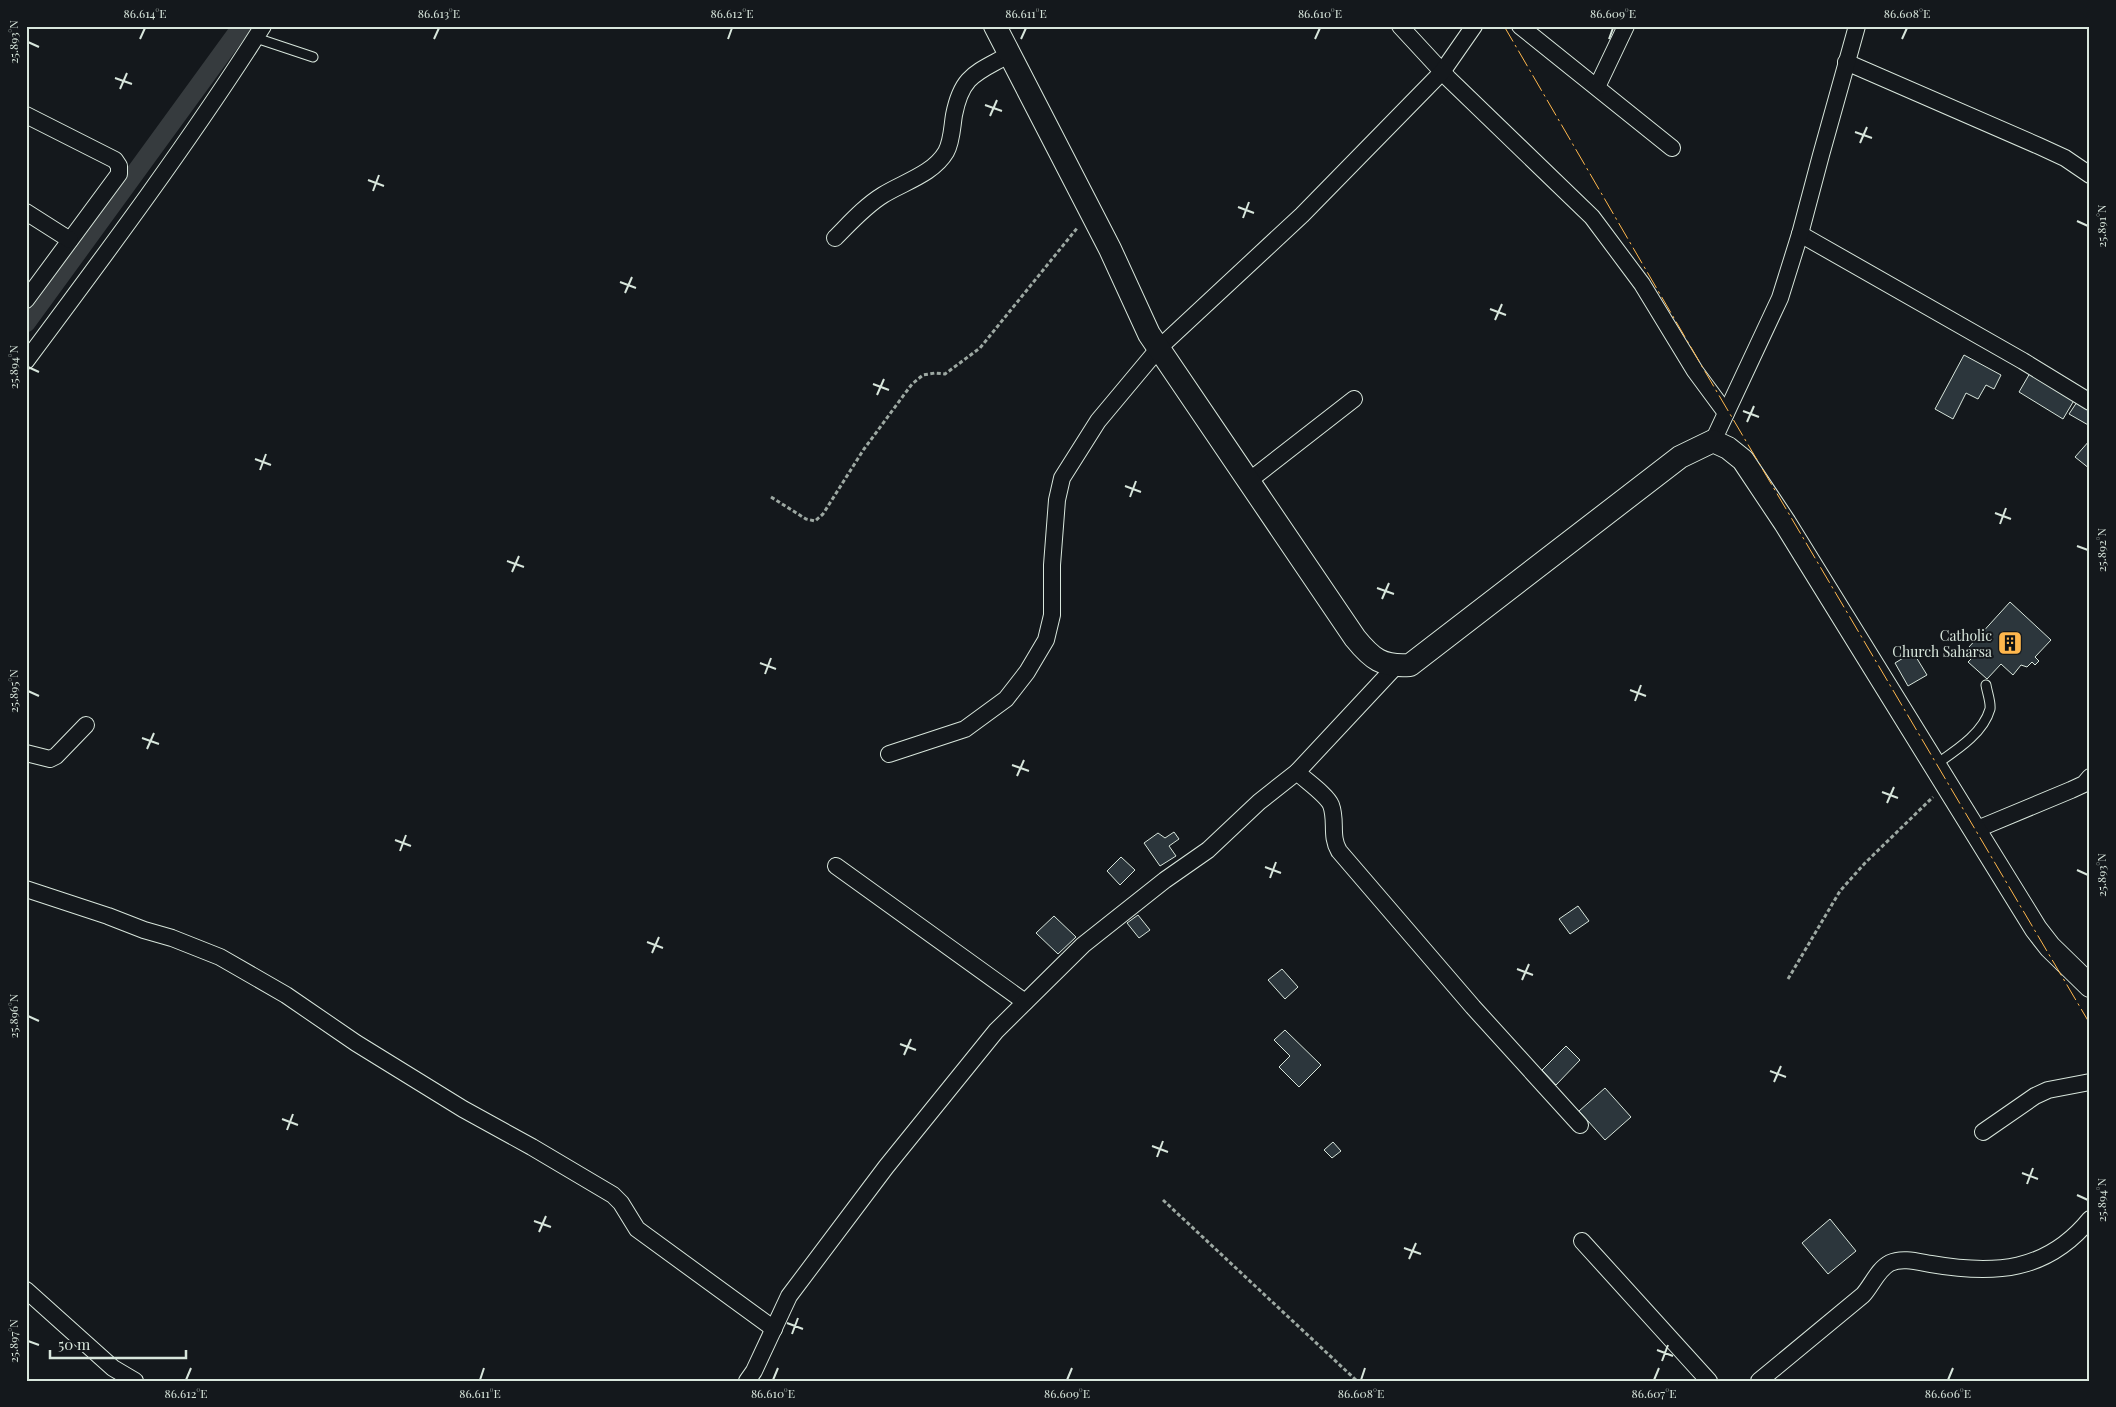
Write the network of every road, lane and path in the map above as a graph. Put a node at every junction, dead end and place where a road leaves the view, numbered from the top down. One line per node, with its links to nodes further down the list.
1 (995, 26): 8 (main road)
2 (1400, 26): 11 (street)
3 (1474, 26): 11 (street)
4 (1520, 26): 12 (street)
5 (1626, 26): 12 (street)
6 (1858, 26): 10 (street)
7 (260, 32): 9 (lane); 23 (street)
8 (1010, 54): 16 (main road); 19 (street)
9 (313, 57)
10 (1846, 62): 15 (street); 18 (street)
11 (1442, 72): 22 (street); 26 (street)
12 (1597, 87): 14 (street)
13 (26, 115): 20 (street)
14 (1672, 148)
15 (2090, 175)
16 (1091, 211): 22 (main road); 29 (path)
17 (26, 212): 20 (street)
18 (1800, 234): 25 (street); 26 (street)
19 (835, 238)
20 (70, 240): 21 (street)
21 (26, 300)
22 (1158, 348): 28 (main road); 34 (street)
23 (26, 361)
24 (1354, 398): 28 (street)
25 (2090, 402)
26 (1726, 413): 27 (street)
27 (1713, 441): 30 (main road); 36 (main road)
28 (1250, 480): 30 (main road)
29 (771, 497)
30 (1396, 666): 35 (street)
31 (1986, 685): 36 (lane)
32 (86, 725): 33 (street)
33 (26, 753)
34 (888, 754)
35 (1297, 772): 43 (street); 45 (street)
36 (1941, 775): 38 (main road); 41 (path)
37 (2090, 777): 38 (street)
38 (1975, 830): 42 (main road)
39 (836, 866): 43 (street)
40 (26, 889): 51 (street)
41 (1788, 979)
42 (2090, 986)
43 (1025, 1002): 51 (street)
44 (2090, 1082): 46 (street)
45 (1580, 1125)
46 (1983, 1132)
47 (1163, 1200): 54 (path)
48 (2090, 1219): 56 (street)
49 (1582, 1241): 55 (street)
50 (26, 1290): 52 (street)
51 (774, 1329): 53 (street)
52 (134, 1381)
53 (747, 1381)
54 (1358, 1381)
55 (1709, 1381)
56 (1759, 1381)

